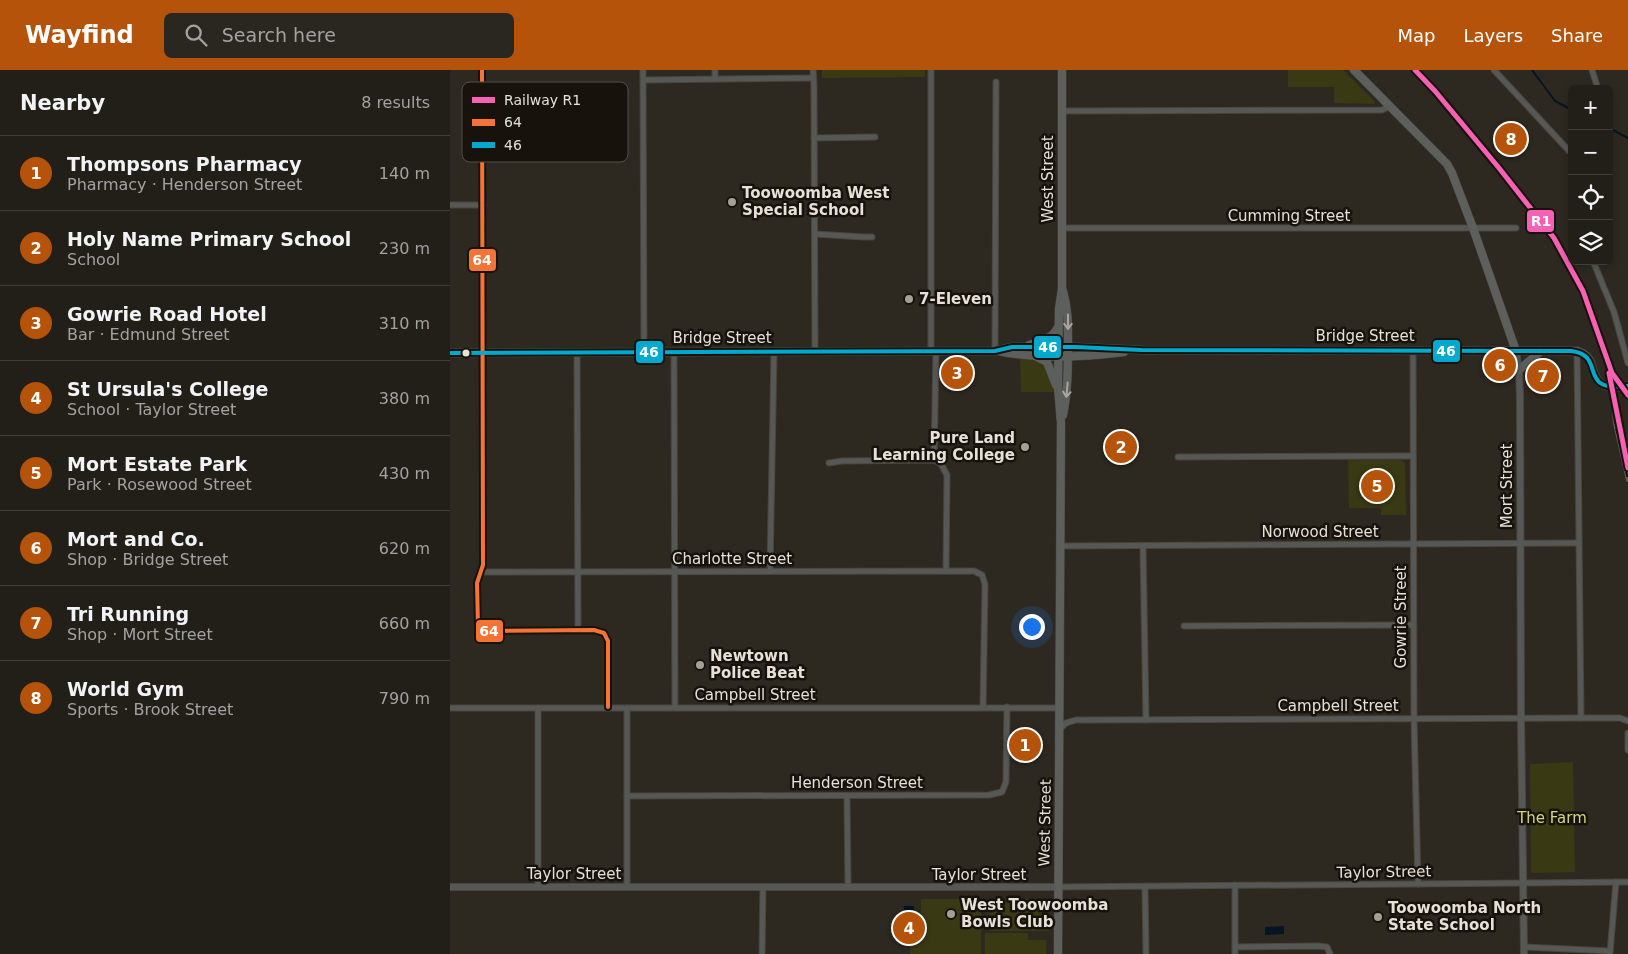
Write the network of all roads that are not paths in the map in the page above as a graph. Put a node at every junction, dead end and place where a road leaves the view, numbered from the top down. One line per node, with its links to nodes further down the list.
1 (643, 70): 11 (street)
2 (715, 70): 10 (street)
3 (813, 70): 9 (street)
4 (931, 70): 36 (street)
5 (1062, 70): 15 (main road, West Street)
6 (1354, 70): 14 (main road, Mort Street)
7 (1494, 70): 18 (street)
8 (1592, 70): 13 (street)
9 (813, 78): 10 (street); 17 (street)
10 (715, 79): 11 (street)
11 (643, 80): 43 (street)
12 (996, 82): 37 (street)
13 (1597, 85)
14 (1390, 106): 15 (street); 23 (main road, Mort Street)
15 (1062, 111): 22 (main road, West Street)
16 (875, 137): 17 (street)
17 (814, 138): 25 (street)
18 (1568, 150)
19 (482, 162): 21 (street)
20 (450, 205): 21 (street)
21 (482, 205): 41 (street)
22 (1062, 228): 23 (street, Cumming Street); 28 (main road, West Street)
23 (1472, 228): 24 (street, Cumming Street); 34 (main road, Mort Street)
24 (1516, 228)
25 (815, 234): 26 (street); 35 (street)
26 (872, 236)
27 (1595, 265): 49 (street)
28 (1062, 289): 29 (main road, West Street); 31 (main road, West Street, one-way to 31)
29 (1059, 326): 30 (main road); 38 (main road, West Street)
30 (1012, 347): 37 (main road, Bridge Street); 38 (main road, Bridge Street)
31 (1068, 347): 32 (main road, Bridge Street); 38 (main road, Bridge Street); 48 (main road, West Street)
32 (1141, 350): 33 (main road, Bridge Street); 48 (main road, Bridge Street)
33 (1413, 350): 34 (main road, Bridge Street); 54 (street, Gowrie Street)
34 (1516, 350): 39 (main road, Bridge Street); 50 (street, Mort Street)
35 (815, 351): 36 (main road, Bridge Street); 45 (main road, Bridge Street)
36 (934, 351): 37 (main road, Bridge Street); 56 (street)
37 (995, 351): 47 (main road, Bridge Street)
38 (1059, 351): 47 (main road, Bridge Street); 48 (main road, Bridge Street); 52 (main road, West Street)
39 (1541, 351): 40 (main road, Bridge Street); 50 (main road)
40 (1577, 351): 51 (main road); 58 (street)
41 (484, 352): 42 (main road, Bridge Street); 46 (main road, Bridge Street); 64 (street)
42 (577, 352): 43 (main road, Bridge Street); 65 (street)
43 (644, 352): 44 (main road, Bridge Street)
44 (674, 352): 45 (main road, Bridge Street); 66 (street)
45 (774, 352): 67 (street)
46 (450, 353)
47 (1034, 356): 52 (main road)
48 (1068, 356): 53 (main road, West Street, one-way to 53)
49 (1628, 363)
50 (1519, 370): 60 (street, Mort Street)
51 (1628, 386)
52 (1058, 399): 53 (main road, West Street)
53 (1061, 423): 61 (main road, West Street)
54 (1412, 456): 55 (street); 59 (street, Gowrie Street)
55 (1178, 457)
56 (934, 460): 57 (street); 63 (street)
57 (829, 463)
58 (1579, 543): 60 (street, Norwood Street); 80 (street)
59 (1413, 544): 60 (street, Norwood Street); 62 (street, Norwood Street); 68 (street, Gowrie Street)
60 (1520, 544): 79 (street, Mort Street)
61 (1061, 546): 62 (street, Norwood Street); 78 (main road, West Street)
62 (1143, 546): 82 (street)
63 (946, 571): 67 (street, Charlotte Street); 71 (street, Charlotte Street)
64 (481, 572): 65 (street, Charlotte Street); 70 (street)
65 (578, 572): 66 (street, Charlotte Street); 70 (street)
66 (675, 572): 67 (street, Charlotte Street); 76 (street)
67 (770, 572)
68 (1413, 625): 69 (street); 81 (street, Gowrie Street)
69 (1184, 626)
70 (578, 630): 74 (street)
71 (982, 707): 76 (street, Campbell Street); 77 (street, Campbell Street)
72 (450, 708): 73 (street, Campbell Street)
73 (538, 708): 74 (street, Campbell Street); 95 (street)
74 (608, 708): 75 (street, Campbell Street)
75 (626, 708): 76 (street, Campbell Street); 87 (street)
76 (675, 708)
77 (1006, 708): 78 (street, Campbell Street); 88 (street, Henderson Street)
78 (1060, 708): 84 (main road, West Street)
79 (1521, 718): 80 (street, Campbell Street); 81 (street, Campbell Street); 91 (street, Mort Street)
80 (1581, 718): 83 (street, Campbell Street)
81 (1414, 719): 82 (street, Campbell Street); 92 (street, Gowrie Street)
82 (1146, 720): 84 (street, Campbell Street)
83 (1628, 721)
84 (1060, 729): 99 (main road, West Street)
85 (1628, 733): 86 (street)
86 (1628, 750)
87 (627, 796): 88 (street, Henderson Street); 96 (street)
88 (847, 796): 98 (street)
89 (1616, 882): 90 (street, Taylor Street); 91 (street, Taylor Street); 103 (street)
90 (1628, 882)
91 (1524, 883): 92 (street, Taylor Street); 102 (street, Mort Street)
92 (1418, 884): 94 (street, Taylor Street)
93 (450, 886): 95 (street, Taylor Street)
94 (1235, 886): 100 (street, Taylor Street); 101 (street)
95 (538, 887): 96 (street, Taylor Street)
96 (627, 887): 97 (street, Taylor Street)
97 (763, 887): 98 (street, Taylor Street); 104 (street)
98 (848, 887): 99 (street, Taylor Street)
99 (1058, 887): 100 (street, Taylor Street); 105 (main road, West Street)
100 (1145, 887): 106 (street)
101 (1235, 947): 107 (street); 108 (street)
102 (1524, 950): 103 (street)
103 (1610, 952)
104 (762, 954)
105 (1058, 954)
106 (1146, 954)
107 (1235, 954)
108 (1330, 954)

